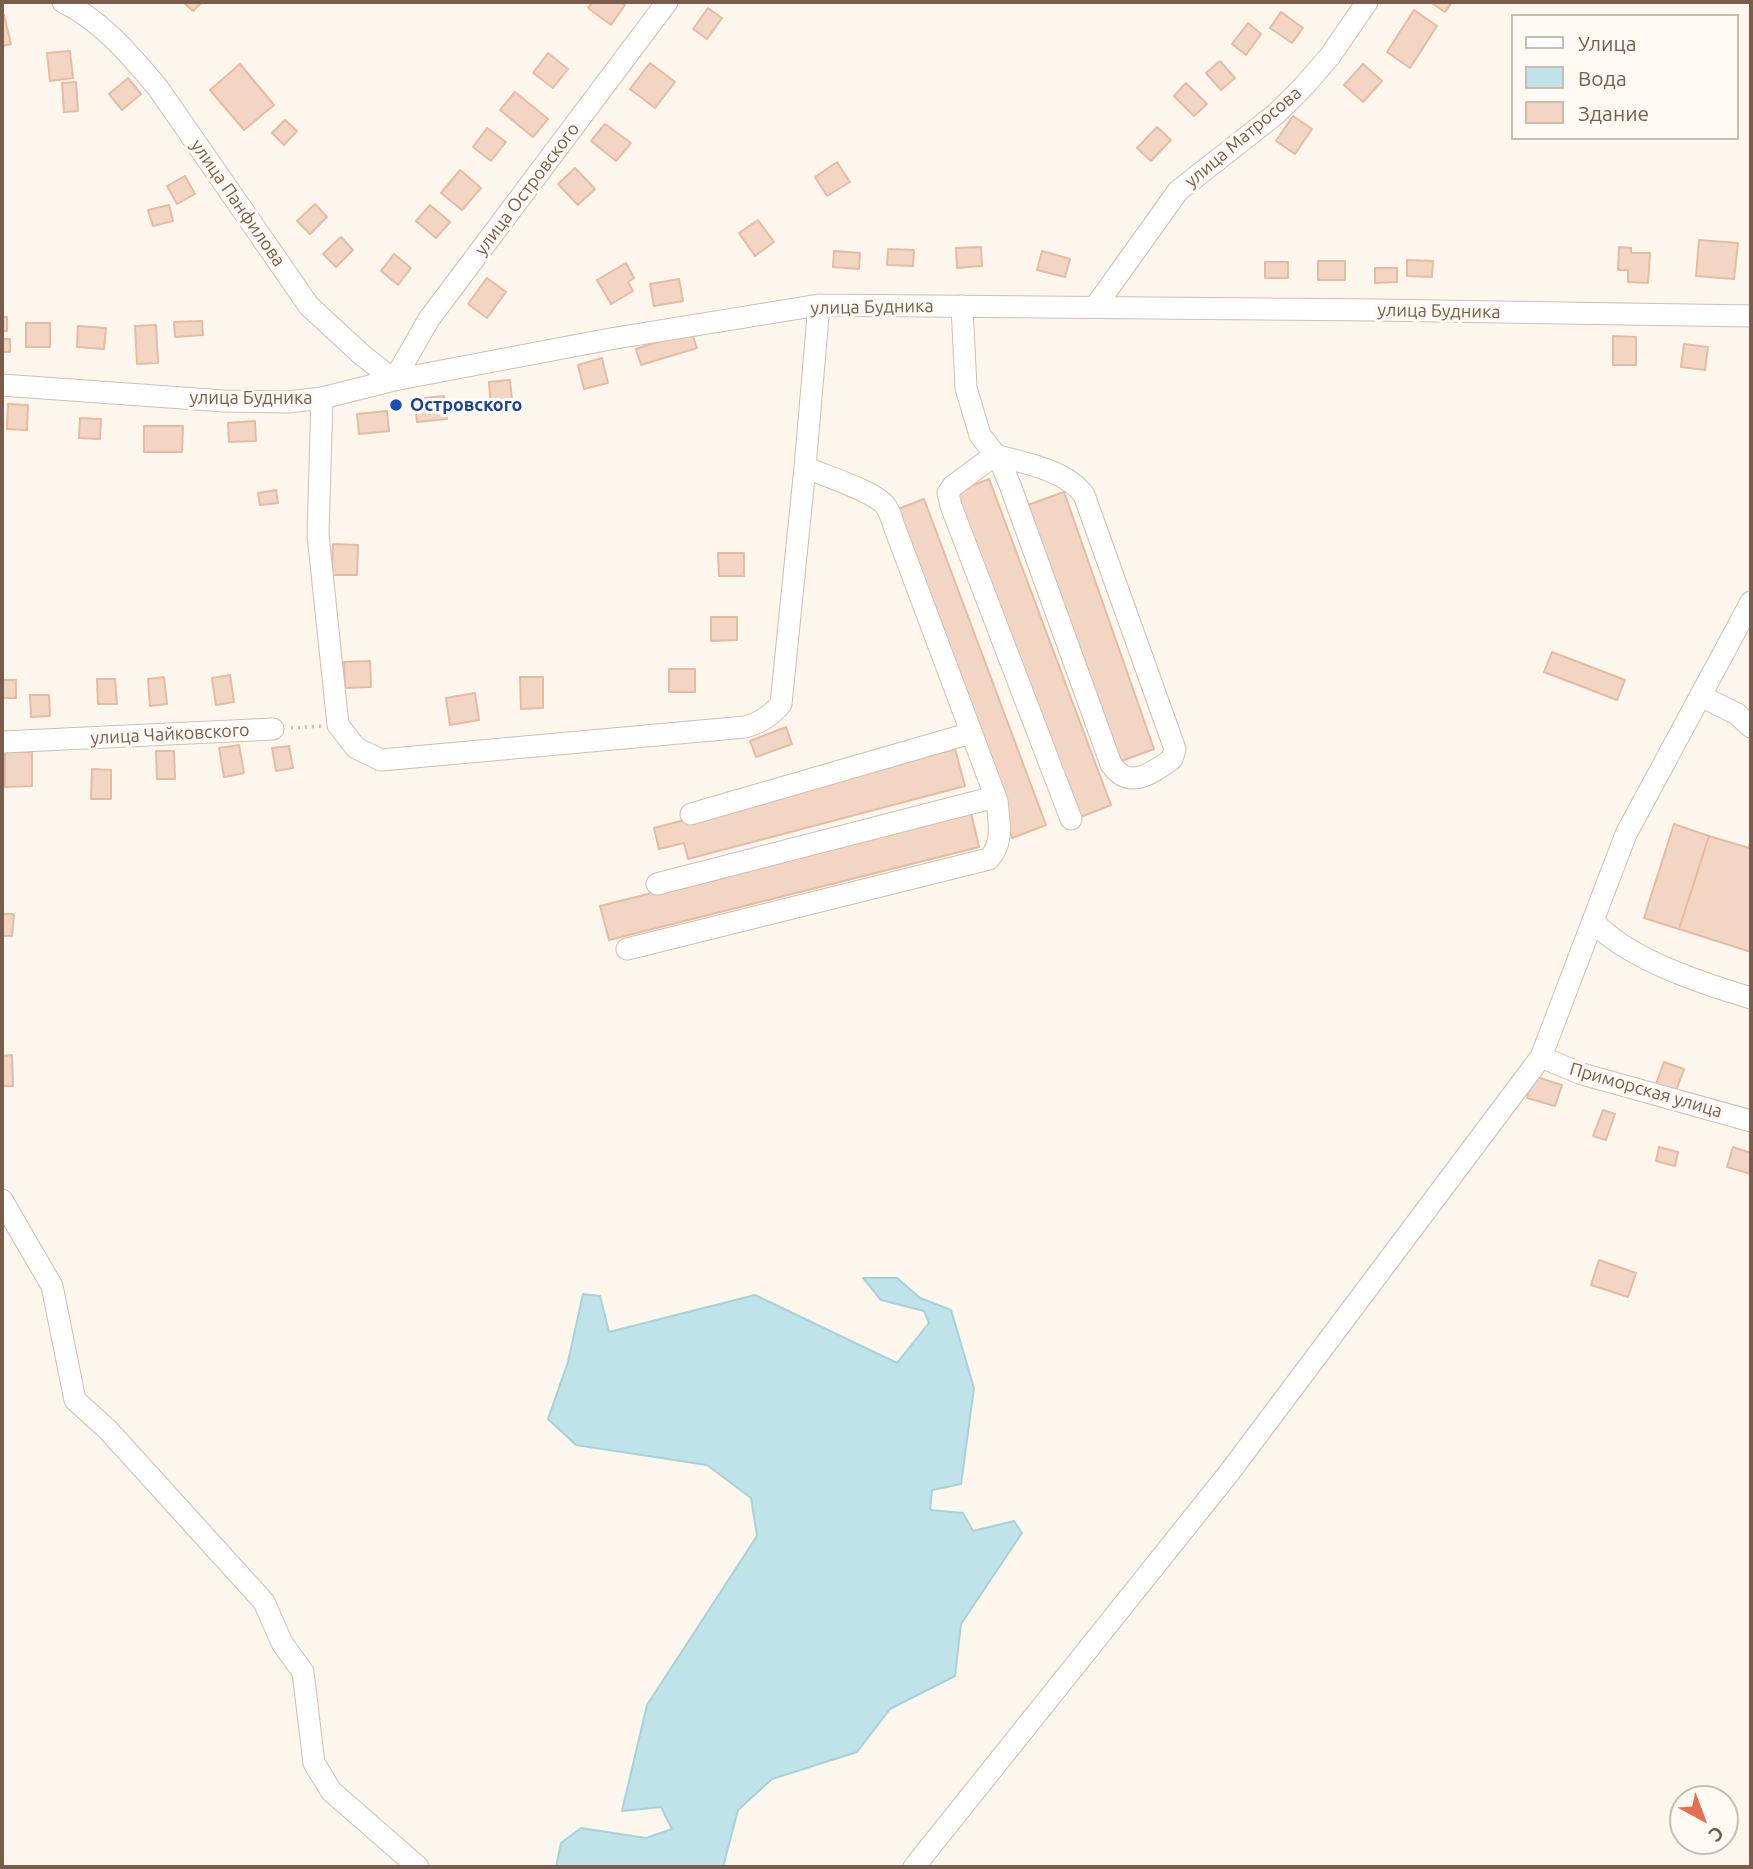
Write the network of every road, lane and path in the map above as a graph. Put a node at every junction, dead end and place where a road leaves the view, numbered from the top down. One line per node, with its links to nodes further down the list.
1 (63, 2): 4 (street, улица Панфилова)
2 (667, 2): 9 (street, улица Островского)
3 (1367, 2): 7 (street, улица Матросова)
4 (95, 9): 9 (street, улица Панфилова)
5 (819, 304): 6 (street, улица Будника); 9 (street, улица Будника); 13 (street)
6 (962, 306): 7 (street, улица Будника); 12 (street)
7 (1095, 307): 8 (street, улица Будника)
8 (1751, 316)
9 (394, 380): 11 (street, улица Будника)
10 (2, 385): 11 (street, улица Будника)
11 (322, 398): 16 (street)
12 (995, 455): 12 (street); 23 (street)
13 (805, 467): 16 (street); 19 (street)
14 (1751, 602): 15 (street)
15 (1701, 696): 17 (street); 25 (street)
16 (338, 725): 18 (path, улица Чайковского)
17 (1751, 727)
18 (273, 729): 20 (street, улица Чайковского)
19 (971, 733): 21 (street); 22 (street)
20 (2, 741)
21 (995, 797): 24 (street); 26 (street)
22 (691, 814)
23 (1071, 819)
24 (657, 884)
25 (1593, 922): 27 (street); 28 (street)
26 (627, 949)
27 (1751, 998)
28 (1541, 1057): 29 (street, Приморская улица); 32 (street)
29 (1751, 1121)
30 (2, 1200): 31 (street)
31 (418, 1867)
32 (914, 1867)

